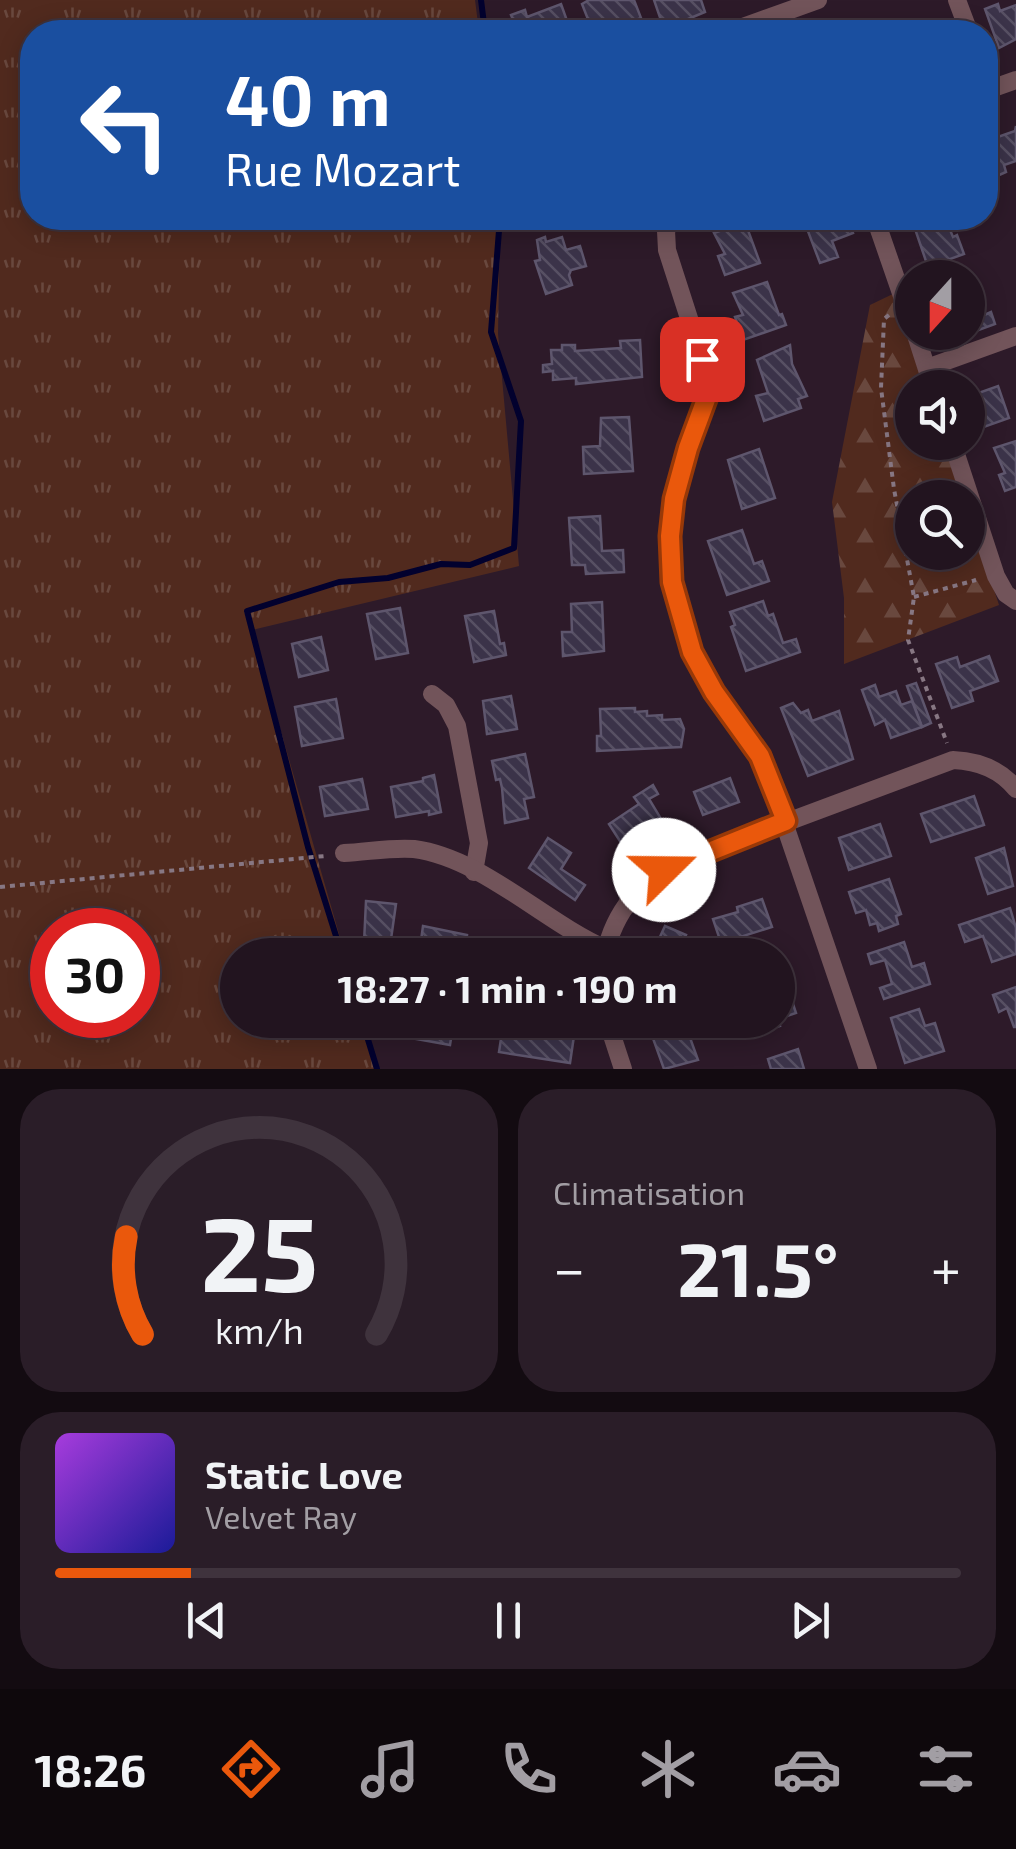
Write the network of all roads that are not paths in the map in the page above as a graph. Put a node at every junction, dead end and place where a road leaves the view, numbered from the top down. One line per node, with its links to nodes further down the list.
1 (818, 0): 2 (street)
2 (763, 20)
3 (666, 230): 13 (street)
4 (879, 230): 5 (street)
5 (895, 275)
6 (1016, 336): 8 (street)
7 (921, 350): 8 (street)
8 (927, 368)
9 (958, 460): 10 (street)
10 (1016, 601)
11 (432, 694): 15 (street)
12 (1016, 789): 13 (street)
13 (786, 821): 17 (street); 20 (street)
14 (336, 854): 15 (street)
15 (474, 872): 16 (street)
16 (583, 938)
17 (612, 938)
18 (613, 1038): 19 (street)
19 (623, 1069)
20 (868, 1069)

